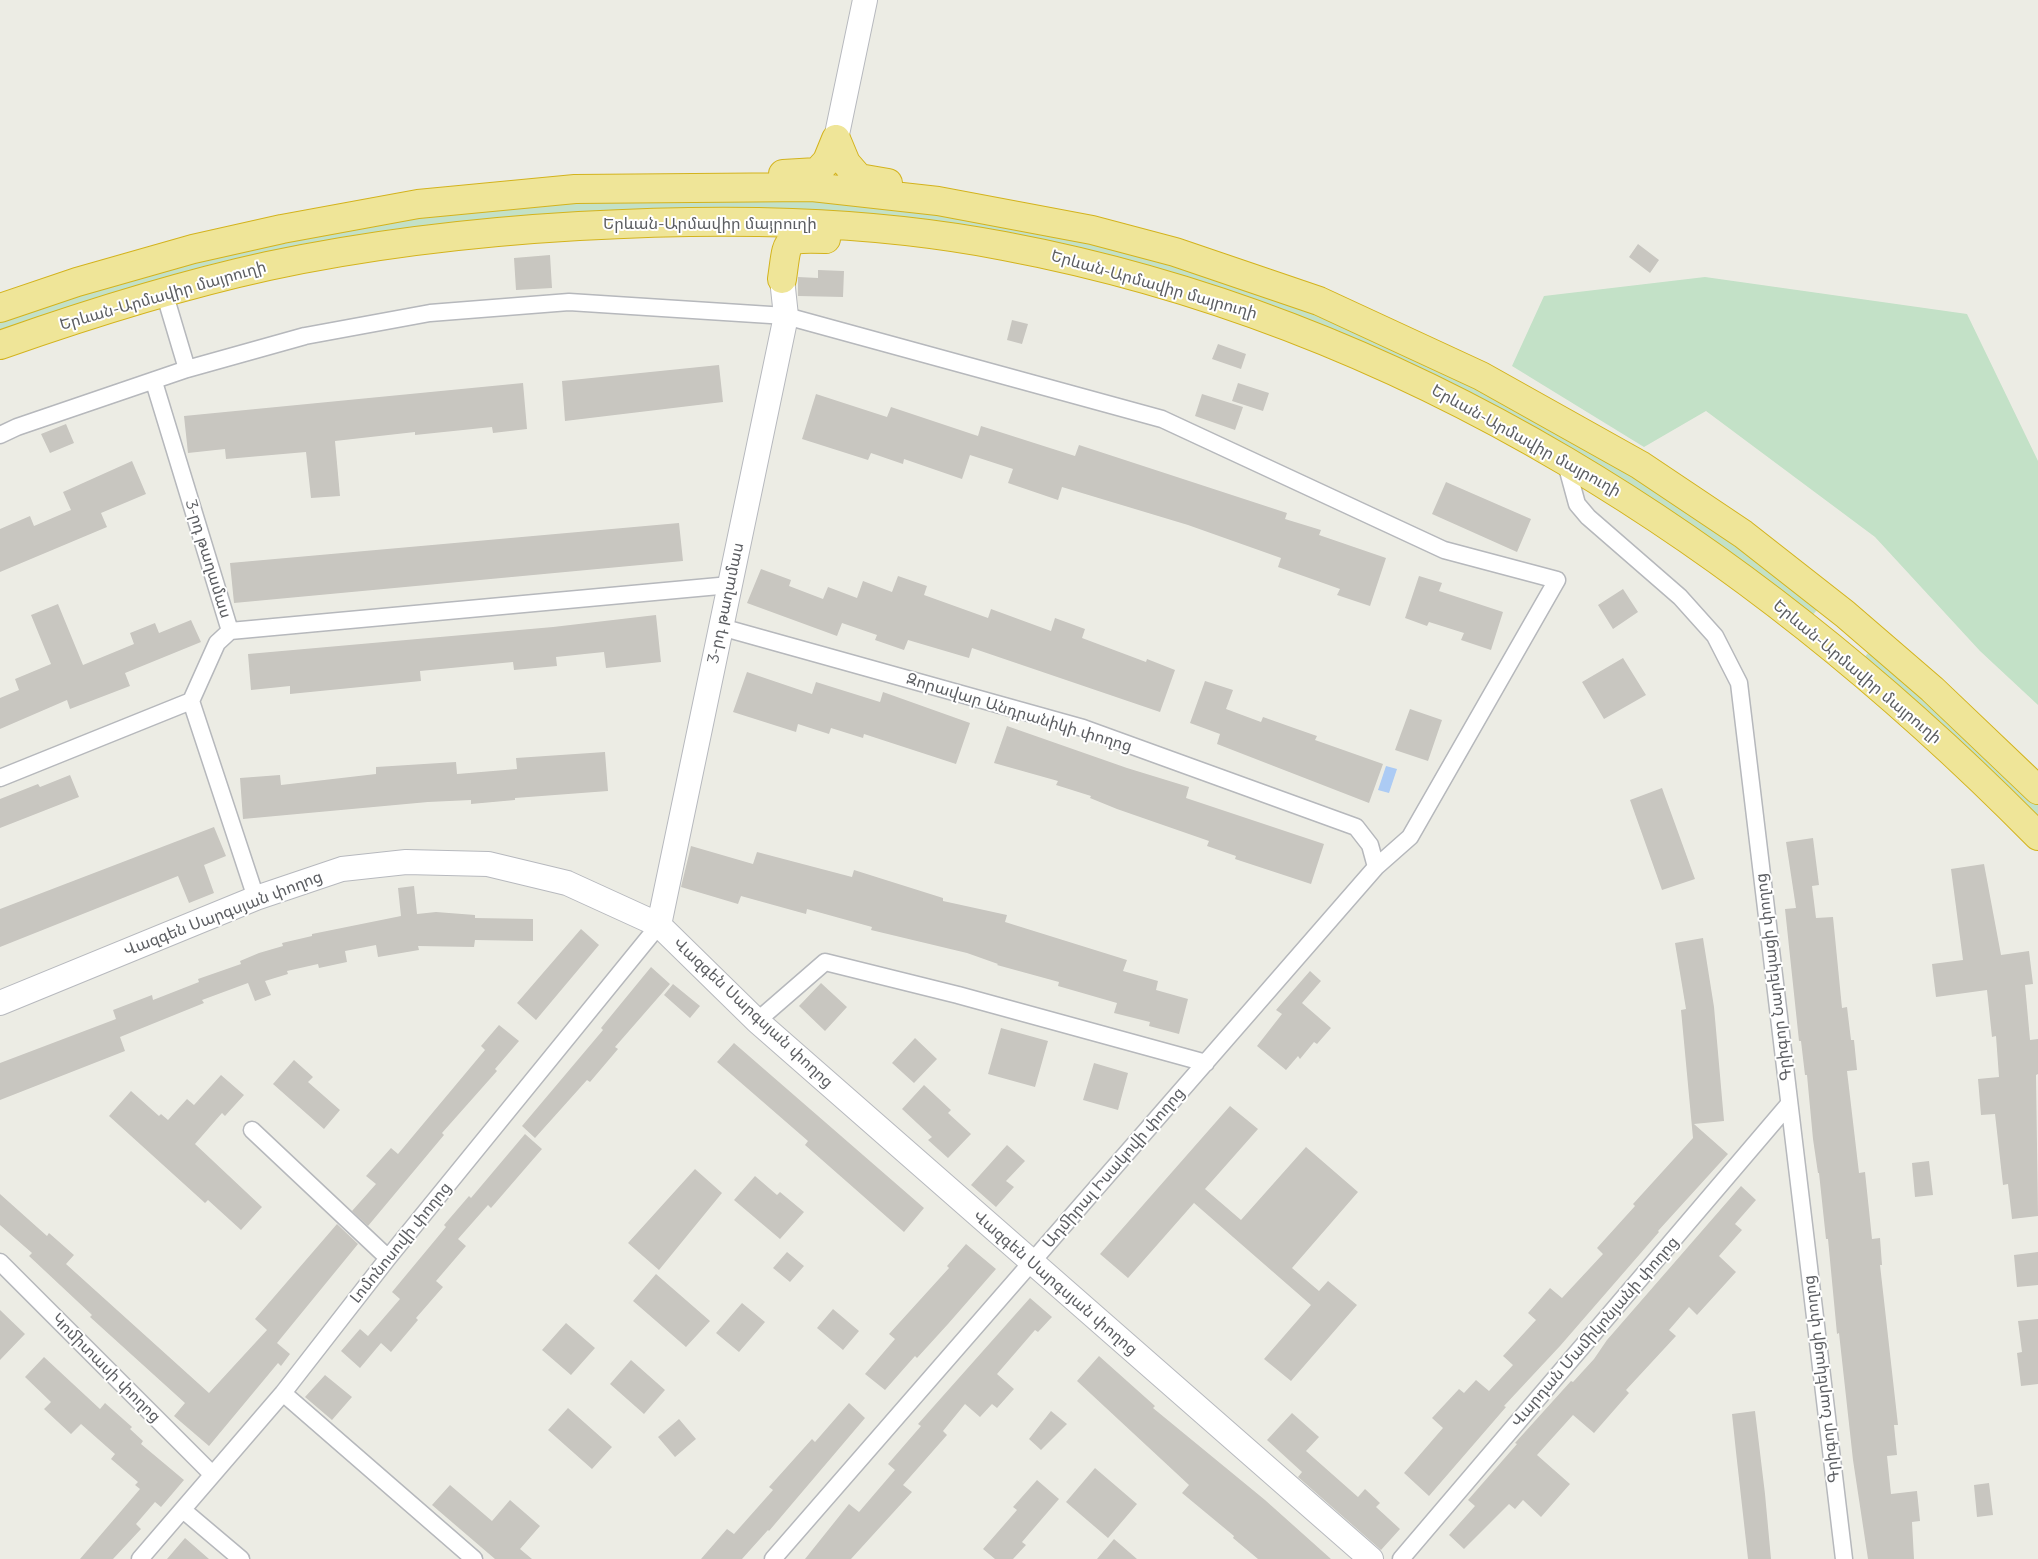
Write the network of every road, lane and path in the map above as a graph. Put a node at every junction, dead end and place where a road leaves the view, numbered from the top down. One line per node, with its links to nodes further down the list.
1 (864, 0): 2 (street)
2 (836, 139): 3 (highway); 4 (highway)
3 (698, 187): 4 (highway, Երևան-Արմավիր մայրուղի); 9 (highway, Երևան-Արմավիր մայրուղի)
4 (938, 202): 17 (highway, Երևան-Արմավիր մայրուղի)
5 (650, 223): 6 (highway, Երևան-Արմավիր մայրուղի); 7 (highway); 8 (highway, Երևան-Արմավիր մայրուղի)
6 (972, 240): 7 (highway); 15 (highway, Երևան-Արմավիր մայրուղի)
7 (782, 280): 10 (street, 3-րդ թաղամաս)
8 (164, 292): 11 (highway, Երևան-Արմավիր մայրուղի); 12 (street)
9 (0, 308)
10 (786, 316): 12 (street); 16 (street, 3-րդ թաղամաս); 25 (street, Ադմիրալ Իսակովի փողոց)
11 (0, 345)
12 (187, 369): 13 (street)
13 (154, 382): 14 (street); 19 (street, 3-րդ թաղամաս)
14 (0, 435)
15 (1565, 460): 20 (highway, Երևան-Արմավիր մայրուղի); 31 (street, Գրիգոր Նարեկացի փողոց)
16 (730, 585): 18 (street, 3-րդ թաղամաս); 19 (street)
17 (1845, 614): 20 (highway); 23 (highway, Երևան-Արմավիր մայրուղի)
18 (721, 627): 25 (street, Զորավար Անդրանիկի փողոց); 27 (street, 3-րդ թաղամաս)
19 (230, 631): 21 (street, 3-րդ թաղամաս)
20 (1826, 642): 24 (highway, Երևան-Արմավիր մայրուղի)
21 (191, 701): 22 (street); 26 (street)
22 (0, 778)
23 (2038, 790)
24 (2038, 836)
25 (1376, 867): 30 (street, Ադմիրալ Իսակովի փողոց)
26 (256, 898): 27 (street, Վազգեն Սարգսյան փողոց); 28 (street, Վազգեն Սարգսյան փողոց)
27 (658, 925): 29 (street, Վազգեն Սարգսյան փողոց); 33 (street, Լոմոնոսովի փողոց)
28 (0, 1003)
29 (757, 1021): 30 (street); 35 (street, Վազգեն Սարգսյան փողոց)
30 (1206, 1063): 35 (street, Ադմիրալ Իսակովի փողոց)
31 (1789, 1104): 44 (street, Վարդան Մամիկոնյանի փողոց); 45 (street, Գրիգոր Նարեկացի փողոց)
32 (252, 1130): 33 (street)
33 (388, 1258): 36 (street, Լոմոնոսովի փողոց)
34 (0, 1262): 37 (street, Կոմիտասի փողոց)
35 (1031, 1263): 42 (street, Ադմիրալ Իսակովի փողոց); 43 (street, Վազգեն Սարգսյան փողոց)
36 (283, 1393): 37 (street, Լոմոնոսովի փողոց); 41 (street)
37 (212, 1474): 38 (street, Լոմոնոսովի փողոց)
38 (183, 1510): 39 (street, Լոմոնոսովի փողոց); 40 (street)
39 (140, 1559)
40 (241, 1559)
41 (474, 1559)
42 (773, 1559)
43 (1372, 1559)
44 (1400, 1559)
45 (1844, 1559)

